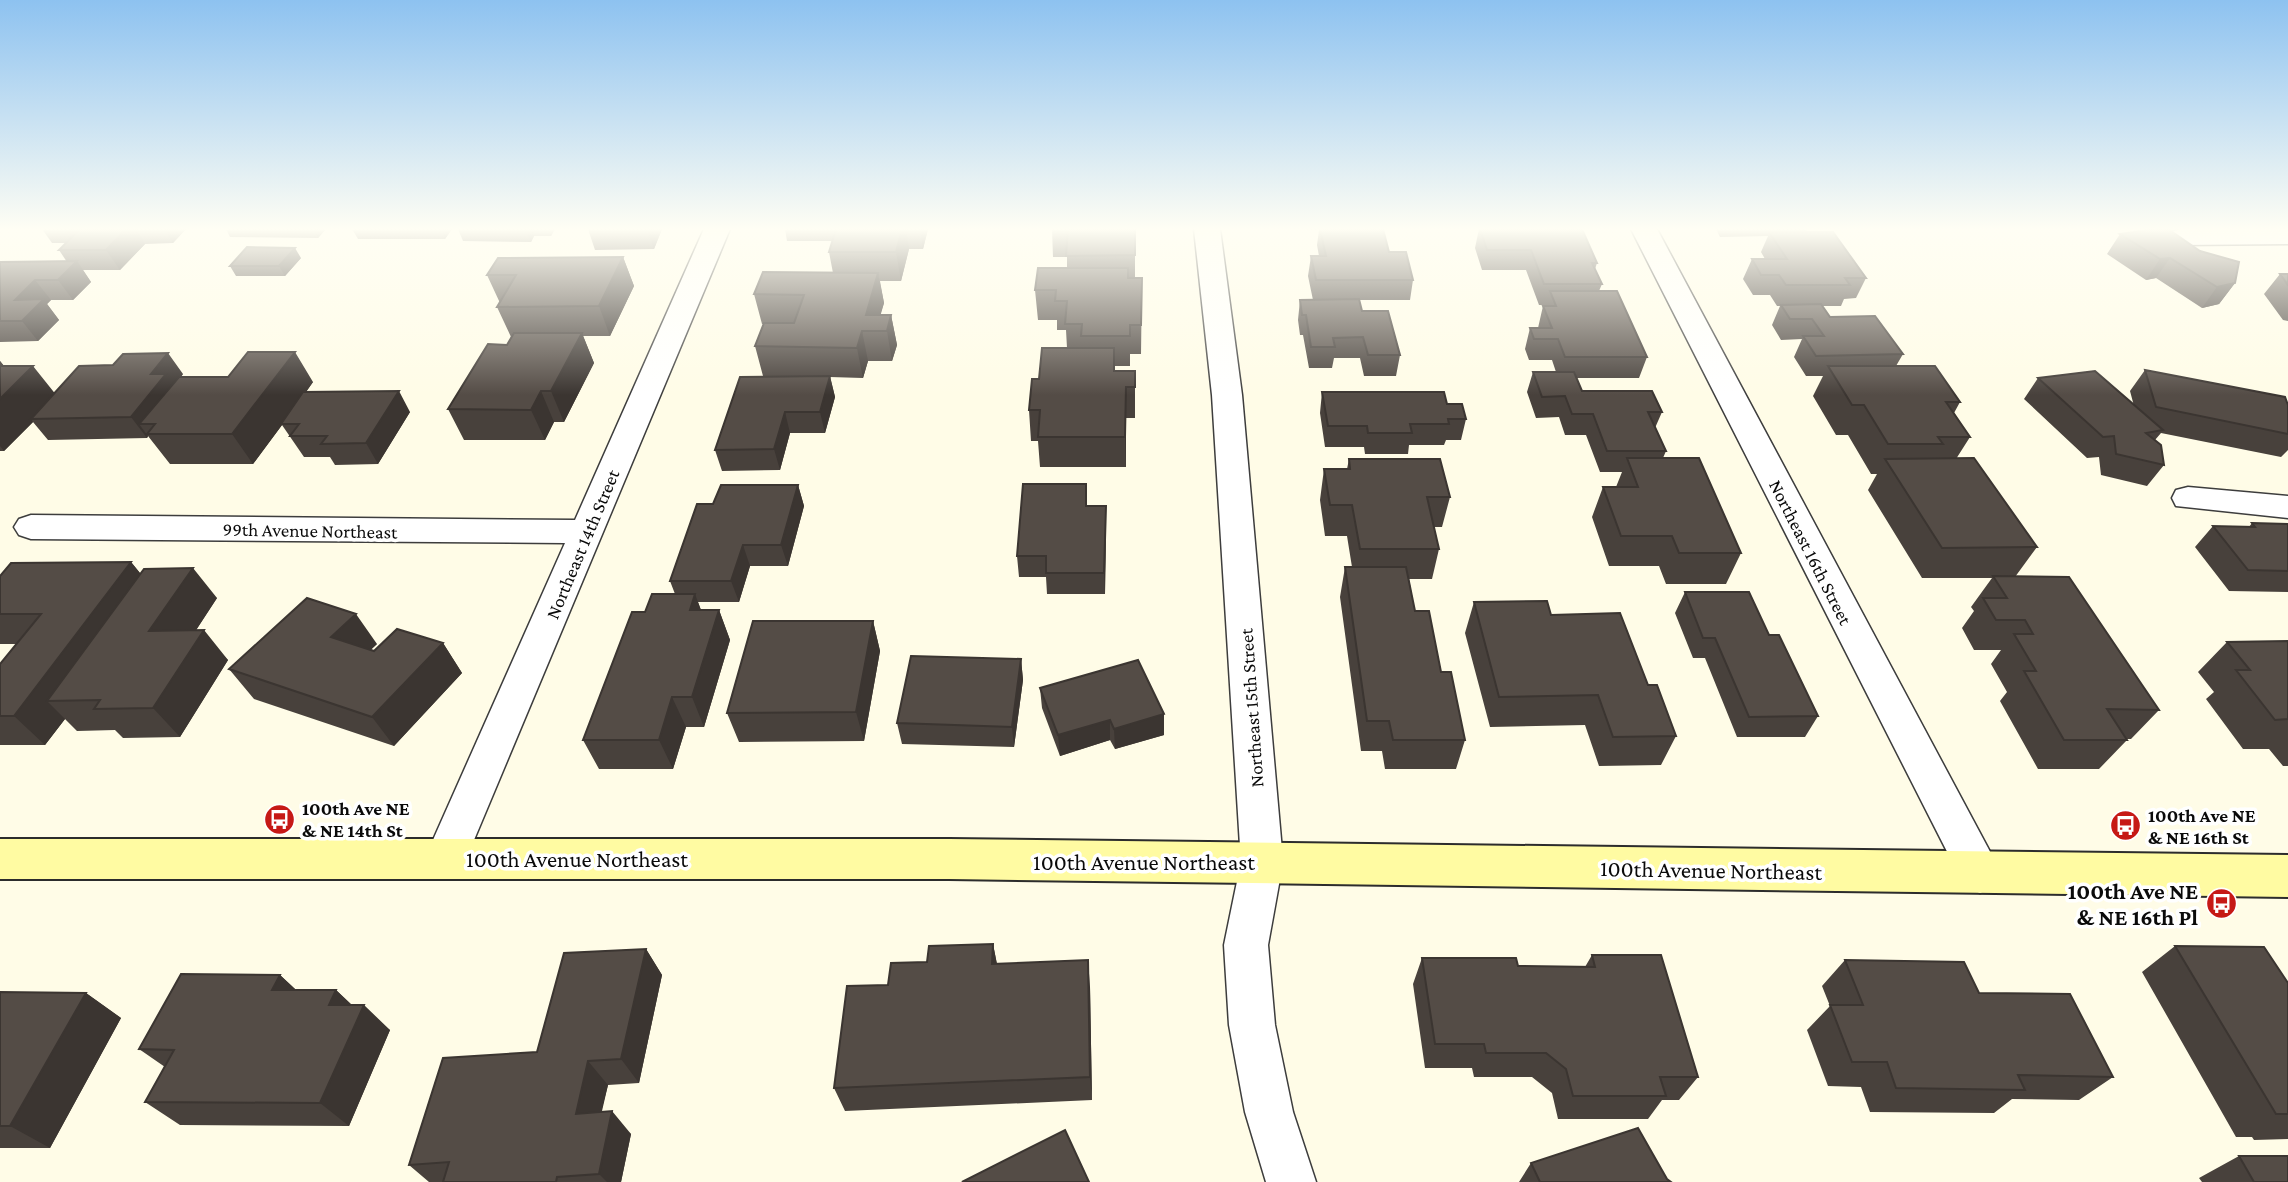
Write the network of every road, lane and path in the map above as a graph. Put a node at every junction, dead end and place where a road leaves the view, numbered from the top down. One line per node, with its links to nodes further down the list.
1 (694, 284): 7 (street, Northeast 14th Street)
2 (1214, 284): 10 (street, Northeast 15th Street)
3 (1673, 284): 11 (street, Northeast 16th Street)
4 (2188, 498): 5 (street)
5 (2288, 506)
6 (32, 527): 7 (street, 99th Avenue Northeast)
7 (588, 532): 8 (street, Northeast 14th Street)
8 (446, 858): 9 (street, 100th Avenue Northeast); 10 (street, 100th Avenue Northeast)
9 (0, 859)
10 (1262, 862): 11 (street, 100th Avenue Northeast); 13 (street, Northeast 15th Street)
11 (1980, 874): 12 (street, 100th Avenue Northeast)
12 (2288, 876)
13 (1291, 1182)

